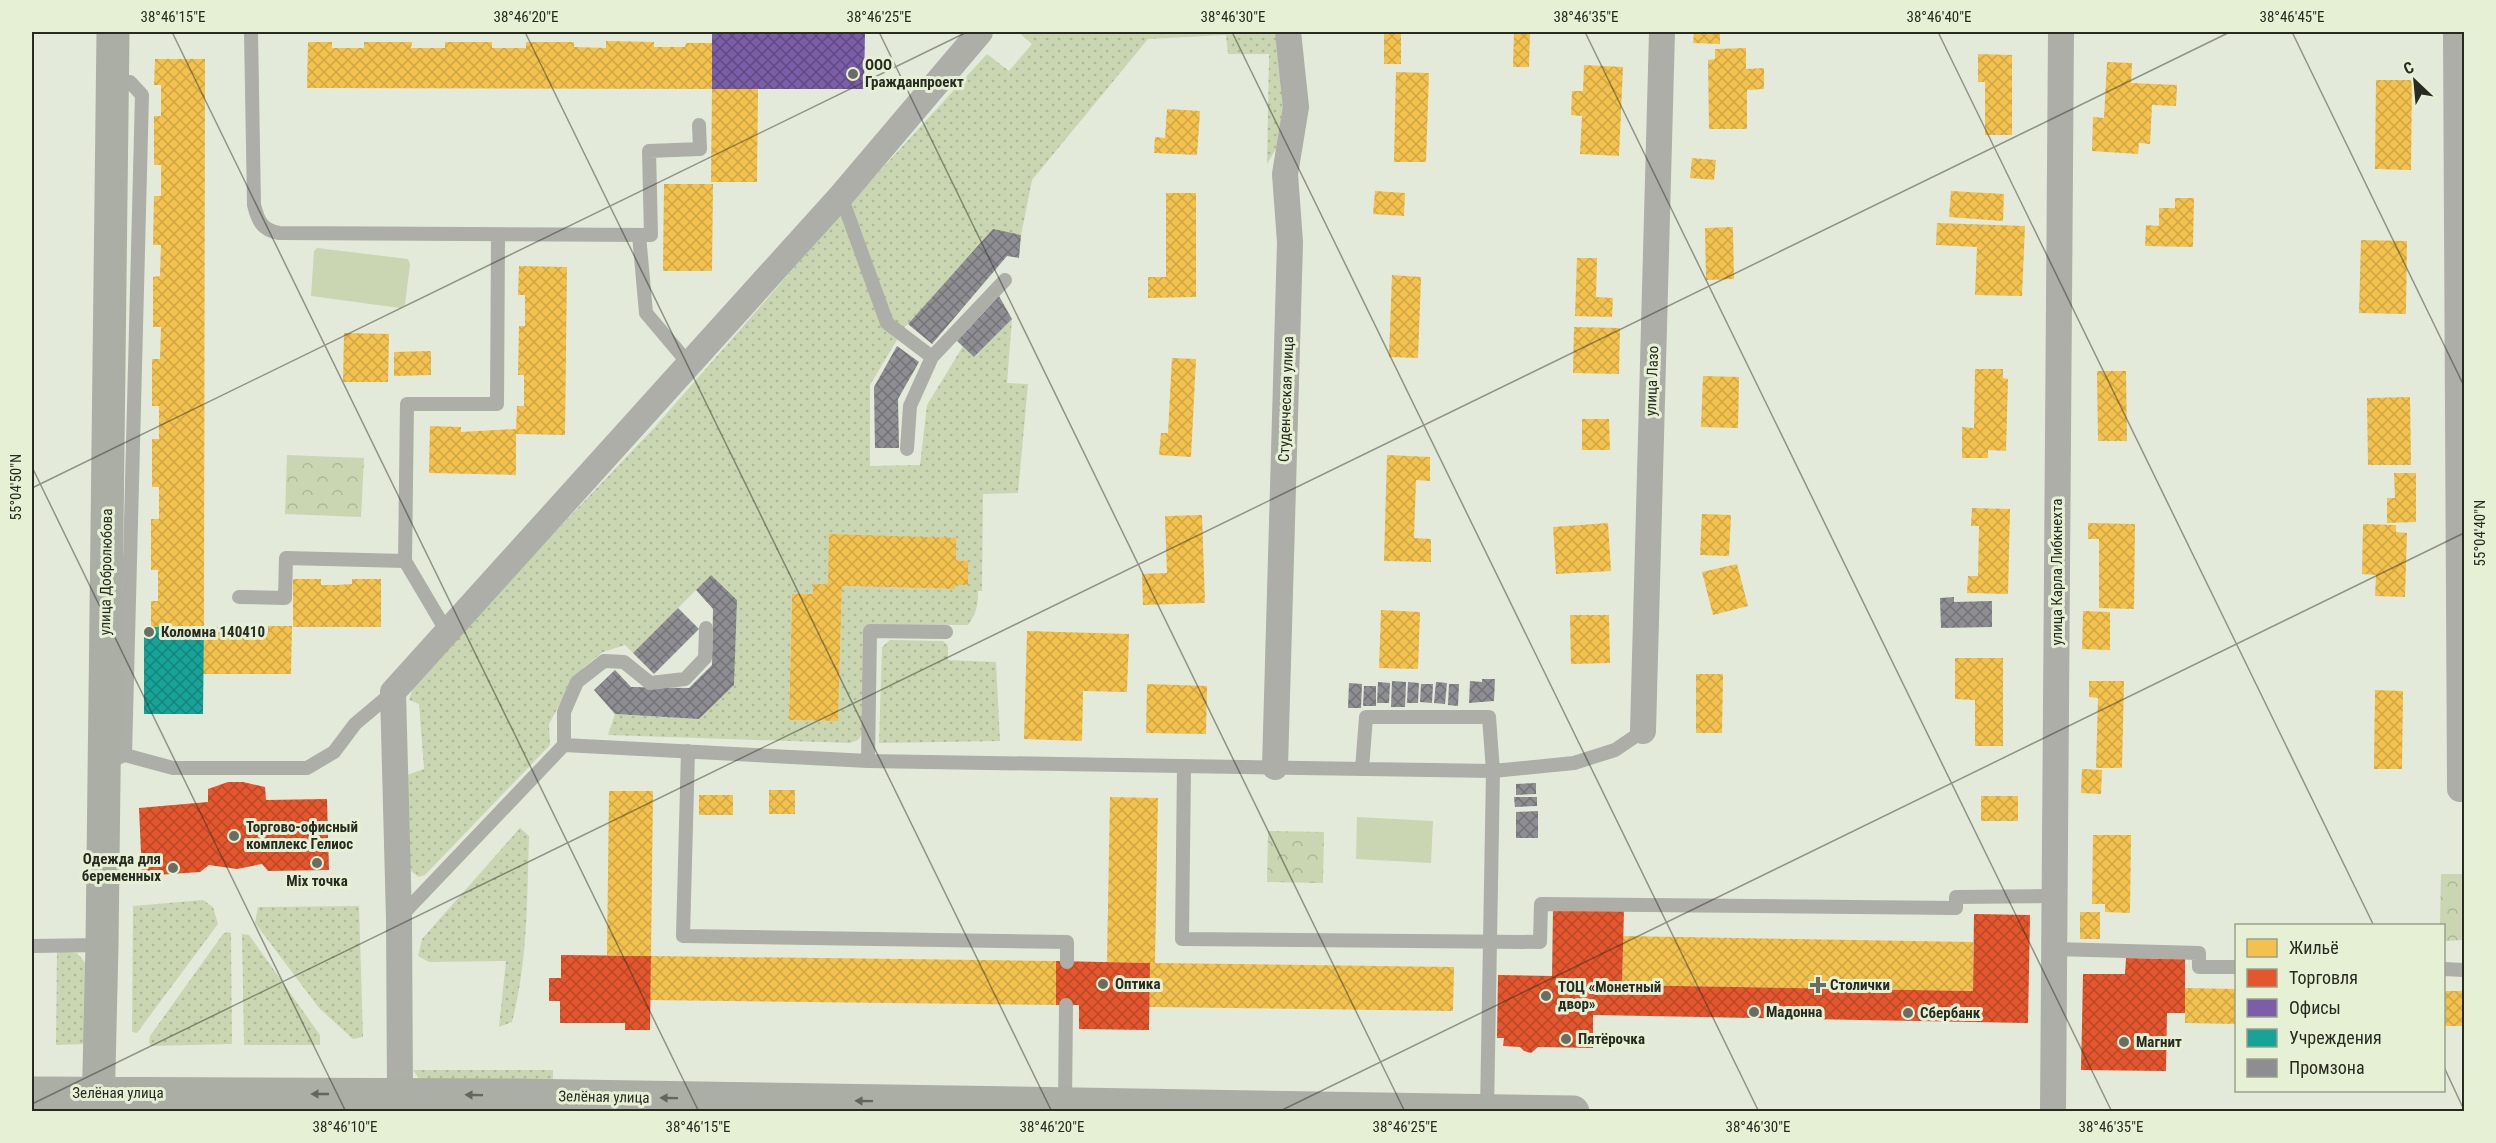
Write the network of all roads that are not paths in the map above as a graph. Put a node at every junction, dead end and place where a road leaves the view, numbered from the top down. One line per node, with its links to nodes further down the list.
1 (113, 32): 27 (street, улица Добролюбова)
2 (251, 32): 11 (lane)
3 (980, 32): 10 (street)
4 (1288, 32): 30 (street, Студенческая улица)
5 (1662, 32): 24 (street, улица Лазо)
6 (2061, 32): 34 (street, улица Карла Либкнехта)
7 (2456, 32): 9 (street)
8 (699, 125): 12 (lane)
9 (2461, 148): 14 (street)
10 (841, 196): 15 (lane); 16 (street)
11 (498, 235): 12 (lane); 18 (lane)
12 (639, 235): 16 (lane)
13 (1005, 280): 15 (lane)
14 (2462, 334): 33 (street)
15 (932, 357): 17 (lane)
16 (689, 364): 21 (street)
17 (907, 450)
18 (405, 561): 19 (lane); 21 (lane)
19 (239, 597)
20 (706, 628): 25 (lane)
21 (447, 632): 23 (street)
22 (946, 632): 28 (lane)
23 (393, 692): 27 (lane); 35 (street)
24 (1643, 731): 32 (lane)
25 (564, 745): 26 (lane); 35 (lane)
26 (688, 751): 28 (lane); 40 (lane)
27 (115, 759): 37 (street, улица Добролюбова)
28 (868, 760): 29 (lane)
29 (1184, 766): 30 (lane); 36 (lane)
30 (1275, 767): 31 (lane)
31 (1362, 769): 32 (lane); 32 (lane)
32 (1494, 771): 36 (lane)
33 (2460, 789)
34 (2055, 896): 36 (lane); 39 (street, улица Карла Либкнехта)
35 (399, 919): 46 (street)
36 (1491, 942): 49 (lane)
37 (102, 945): 38 (lane); 47 (street, улица Добролюбова)
38 (32, 946)
39 (2054, 949): 41 (lane); 51 (street, улица Карла Либкнехта)
40 (1067, 962)
41 (2235, 967)
42 (2445, 969): 43 (lane)
43 (2464, 970)
44 (1066, 1005): 48 (lane)
45 (32, 1093): 47 (street, Зелёная улица)
46 (400, 1094): 47 (street, Зелёная улица, one-way to 47); 48 (street, Зелёная улица, one-way to 46)
47 (98, 1102)
48 (1065, 1104): 49 (street, Зелёная улица)
49 (1487, 1110): 50 (street, Зелёная улица)
50 (1573, 1112)
51 (2053, 1112)

